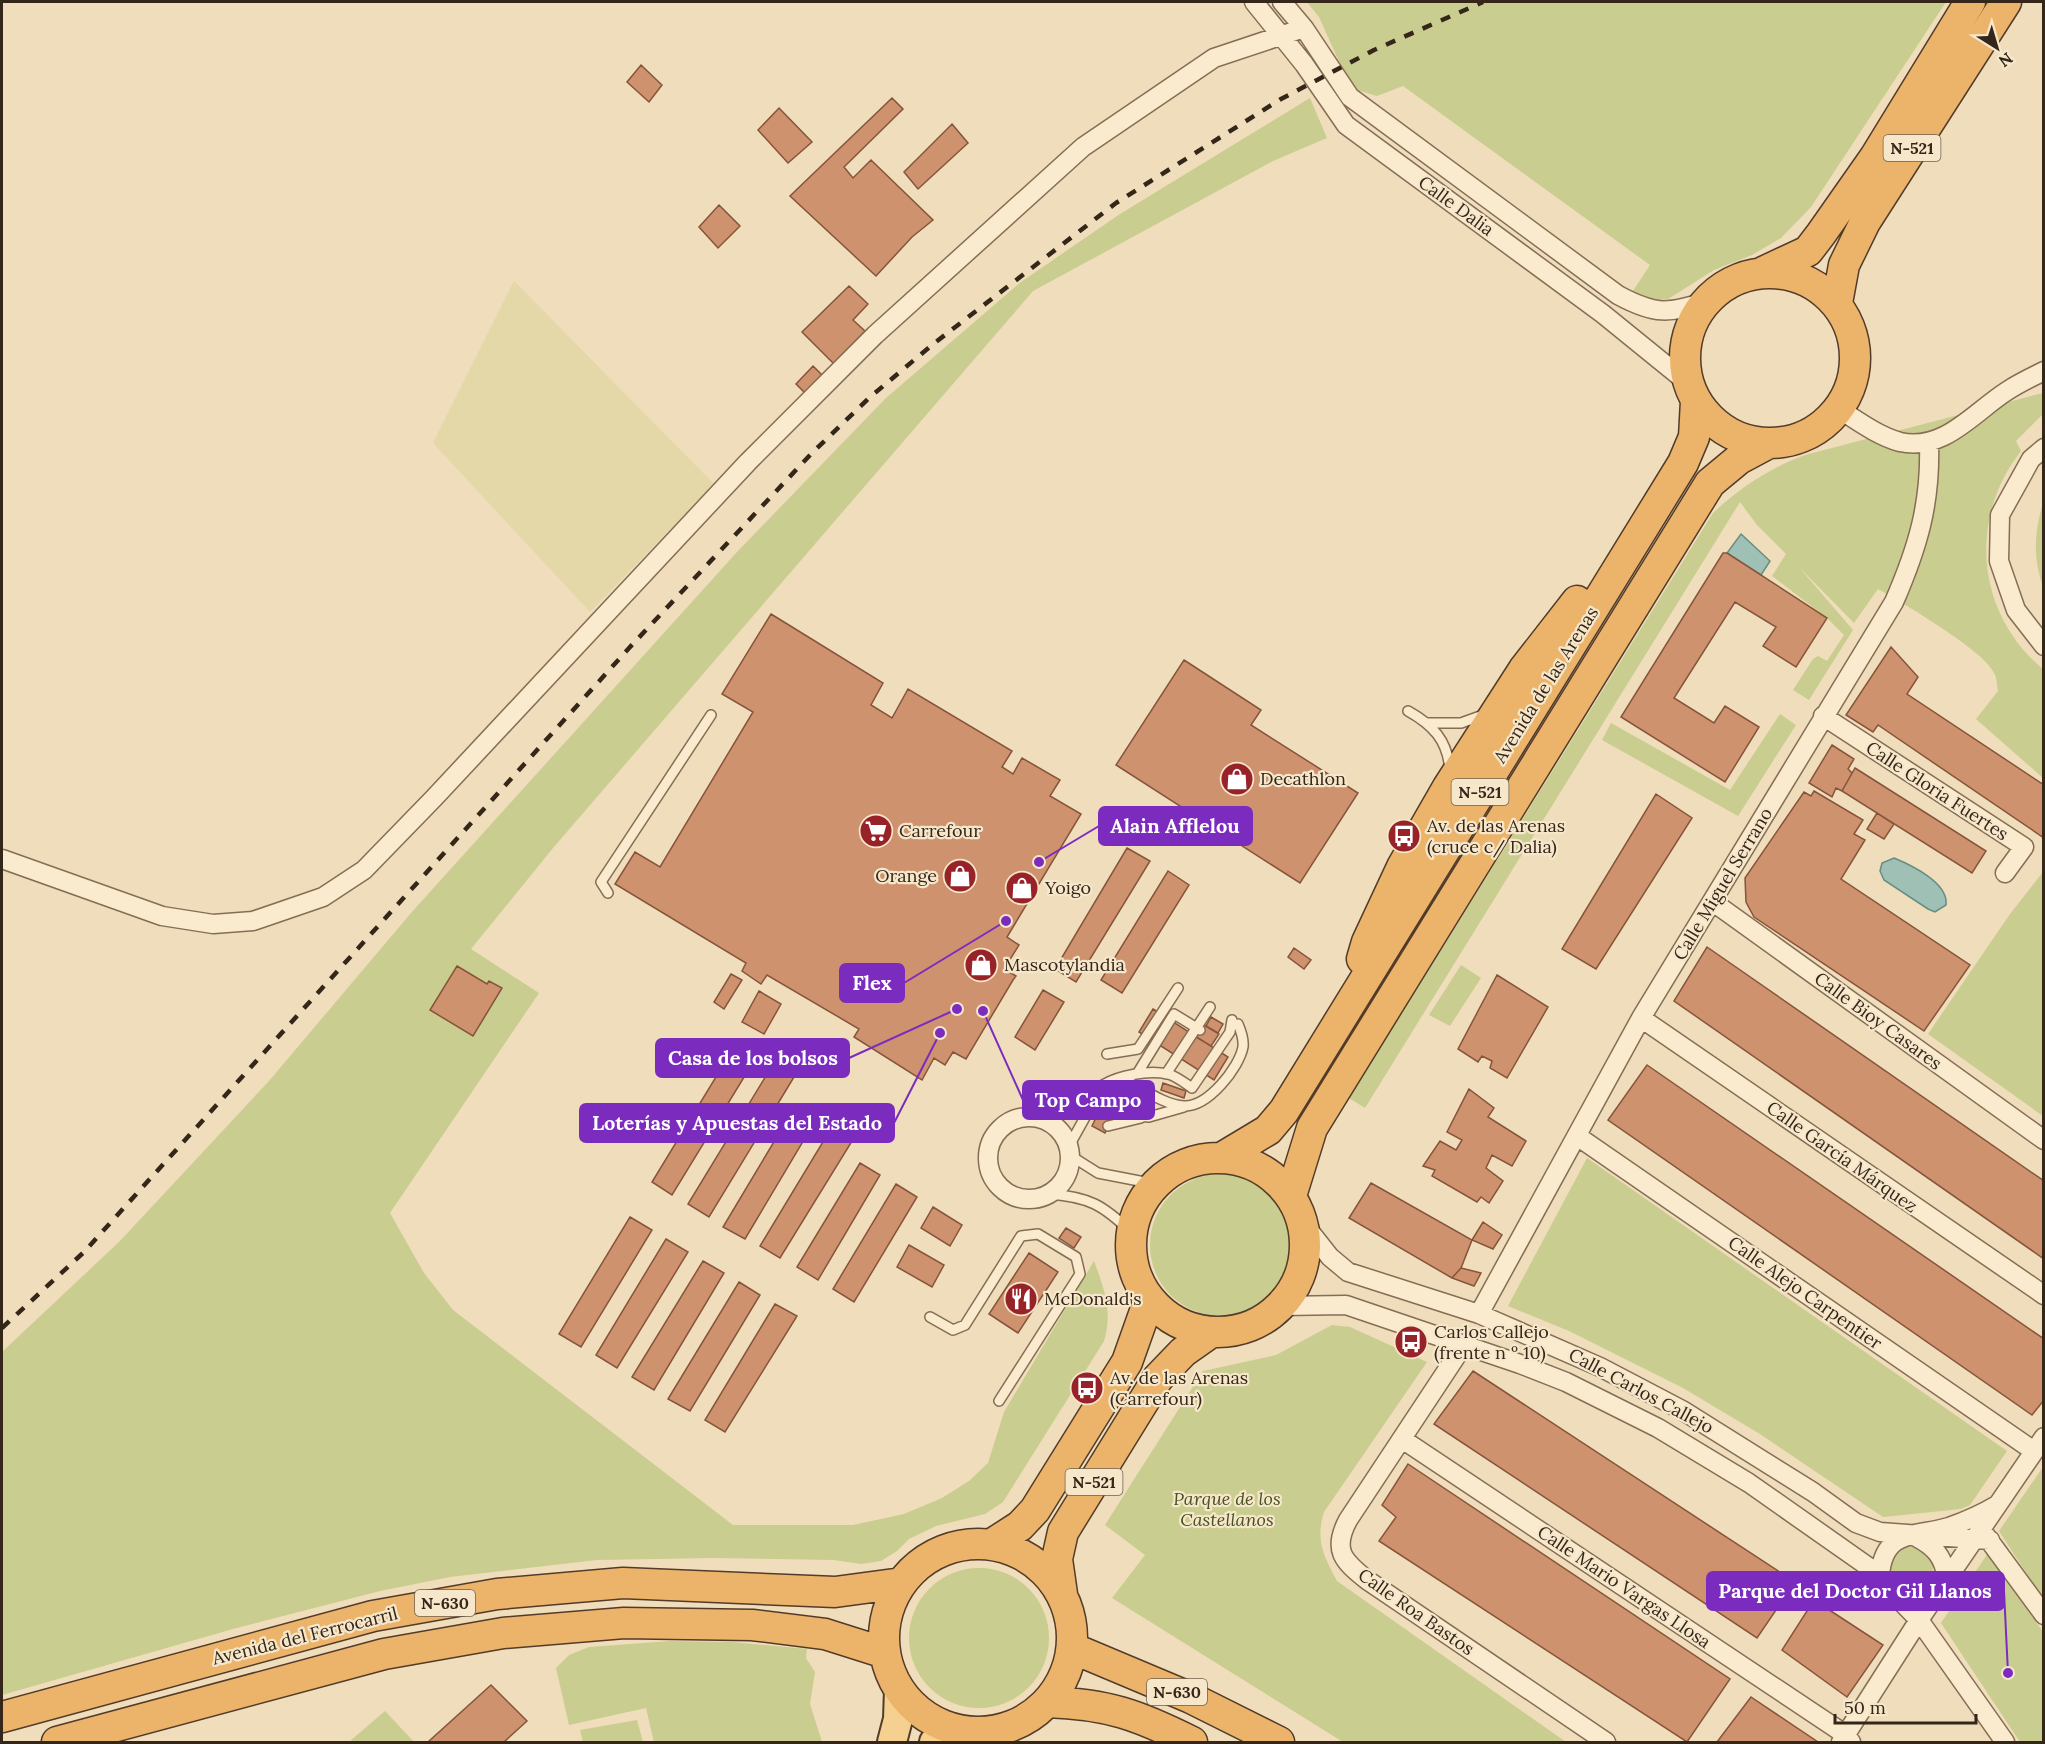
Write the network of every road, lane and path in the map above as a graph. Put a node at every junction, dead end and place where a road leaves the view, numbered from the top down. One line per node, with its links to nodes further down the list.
1 (1254, 2): 6 (street, Calle Dalia)
2 (1282, 2): 5 (street, Calle Dalia)
3 (1970, 2): 7 (highway, N-521)
4 (2006, 2): 9 (highway, N-521)
5 (1304, 28): 6 (street); 8 (street, Calle Dalia)
6 (1281, 36): 11 (street, Calle Dalia); 24 (street)
7 (1762, 272): 8 (highway, N-521); 9 (highway, N-521)
8 (1707, 301): 11 (highway, N-521)
9 (1837, 303): 12 (highway, N-521)
10 (2043, 370): 14 (street)
11 (1692, 392): 13 (highway, N-521); 16 (highway, Avenida de las Arenas / N-521)
12 (1839, 409): 13 (highway, N-521); 14 (street)
13 (1769, 443): 48 (highway, Avenida de las Arenas / N-521)
14 (1929, 443): 21 (street, Calle Miguel Serrano)
15 (2043, 448): 17 (street)
16 (1619, 567): 18 (highway); 29 (highway, Avenida de las Arenas / N-521)
17 (2043, 646)
18 (1502, 701): 22 (lane); 23 (highway)
19 (1408, 711): 22 (lane)
20 (711, 714): 26 (lane)
21 (1823, 716): 25 (street, Calle Gloria Fuertes); 27 (street, Calle Miguel Serrano)
22 (1428, 723): 23 (lane)
23 (1448, 788): 29 (highway)
24 (2, 859)
25 (2005, 873)
26 (608, 893)
27 (1713, 902): 31 (street, Calle Miguel Serrano); 43 (street, Calle Bioy Casares)
28 (1178, 988): 33 (lane)
29 (1349, 1006): 45 (highway, Avenida de las Arenas / N-521)
30 (1210, 1007): 32 (lane)
31 (1641, 1018): 42 (street, Calle Miguel Serrano); 51 (street, Calle García Márquez)
32 (1197, 1031): 34 (lane); 35 (lane)
33 (1107, 1054)
34 (1137, 1074): 35 (lane); 36 (lane)
35 (1166, 1074): 38 (lane)
36 (1122, 1078): 38 (lane); 44 (lane)
37 (1121, 1101): 40 (lane)
38 (1186, 1106): 40 (lane)
39 (1115, 1114): 40 (lane)
40 (1149, 1117): 41 (lane)
41 (1108, 1126)
42 (1577, 1136): 54 (street, Calle Miguel Serrano); 60 (street, Calle Alejo Carpentier)
43 (2043, 1140)
44 (1070, 1151): 46 (lane); 47 (street); 47 (street)
45 (1223, 1157): 46 (highway, N-521); 48 (highway, N-521)
46 (1155, 1184): 50 (highway, N-521)
47 (1050, 1194): 50 (lane)
48 (1291, 1196): 49 (highway, N-521)
49 (1304, 1224): 53 (highway); 54 (street, Calle Carlos Callejo)
50 (1131, 1232): 52 (highway, N-521)
51 (2043, 1296)
52 (1149, 1300): 56 (highway, N-521); 64 (highway, N-521)
53 (1281, 1306): 56 (highway, N-521); 57 (street, Calle Carlos Callejo)
54 (1479, 1314): 62 (street, Calle Carlos Callejo)
55 (930, 1317): 58 (lane)
56 (1210, 1333): 68 (highway, N-521)
57 (1463, 1346): 59 (street, Calle Roa Bastos); 66 (street, Calle Carlos Callejo)
58 (999, 1401)
59 (1402, 1438): 77 (street, Calle Mario Vargas Llosa); 82 (street, Calle Roa Bastos)
60 (2039, 1444): 61 (street)
61 (1997, 1505): 62 (street); 63 (street)
62 (1911, 1535): 63 (street); 66 (street); 67 (street, Calle Carlos Callejo)
63 (1983, 1536): 67 (street); 69 (street)
64 (992, 1544): 65 (highway); 68 (highway)
65 (902, 1583): 72 (highway); 75 (highway, Avenida del Ferrocarril / N-630)
66 (1885, 1583): 67 (street, Calle Carlos Callejo); 70 (street, Calle Carlos Callejo)
67 (1942, 1586): 70 (street)
68 (1062, 1594): 71 (highway)
69 (2043, 1616)
70 (1919, 1620): 77 (street); 83 (street, Calle Carlos Callejo)
71 (1072, 1648): 74 (highway); 81 (highway, N-630)
72 (885, 1653): 73 (highway); 78 (highway, Avenida del Ferrocarril / N-630)
73 (899, 1689): 76 (highway); 79 (main road)
74 (1047, 1702): 76 (highway); 80 (highway, N-630)
75 (2, 1718)
76 (943, 1735)
77 (1846, 1740)
78 (57, 1743)
79 (892, 1743)
80 (1192, 1743)
81 (1279, 1743)
82 (1606, 1743)
83 (2005, 1743)

